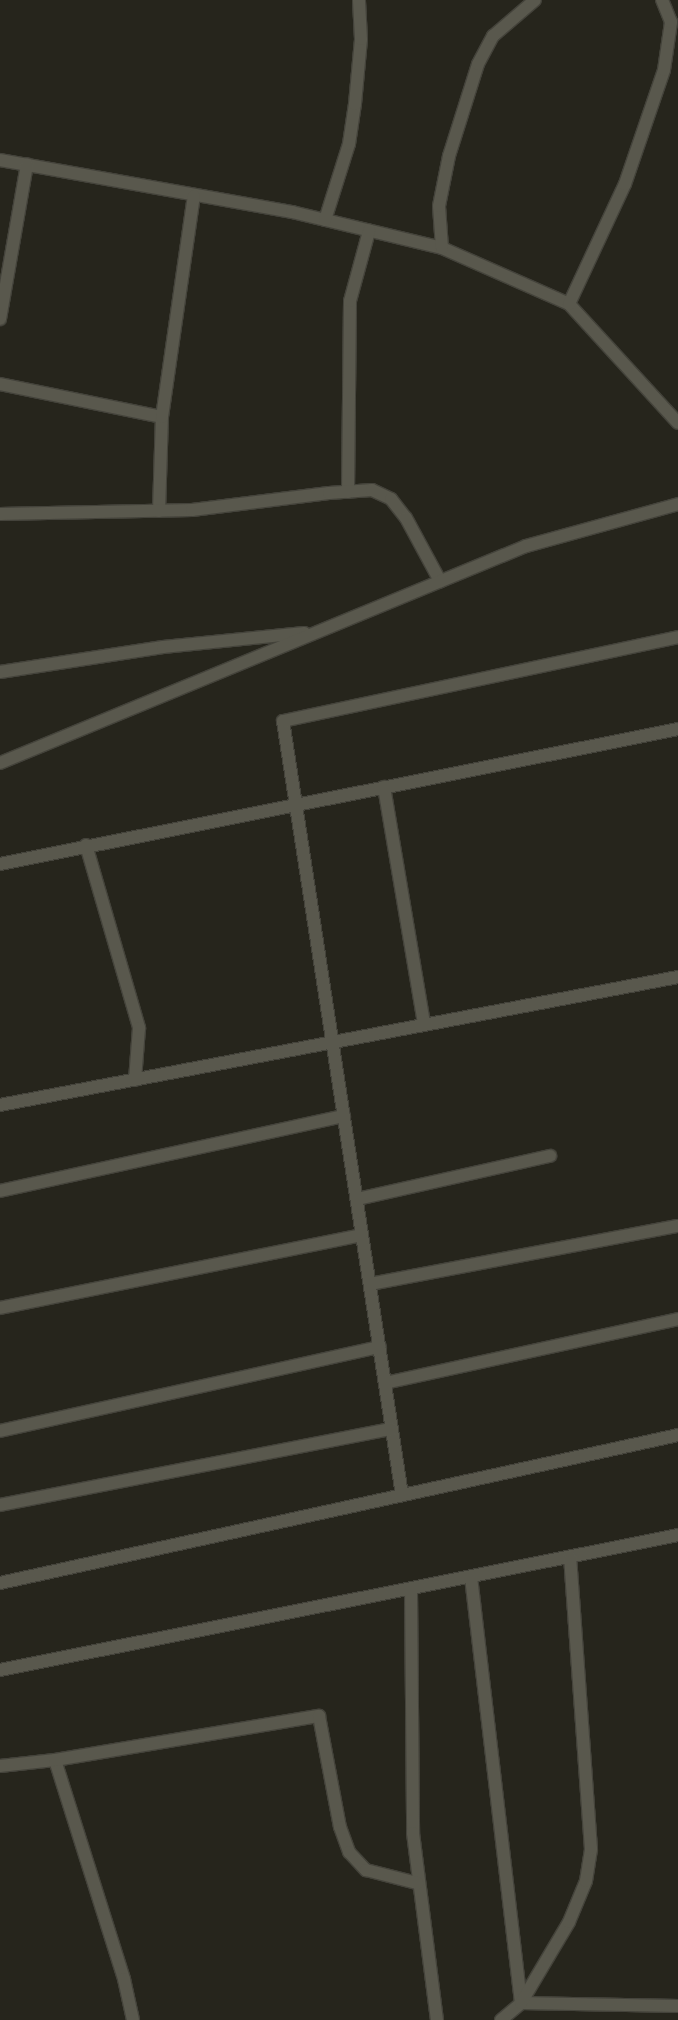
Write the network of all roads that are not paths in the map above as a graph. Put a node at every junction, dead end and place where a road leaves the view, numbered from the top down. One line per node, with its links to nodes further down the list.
1 (360, 0): 7 (street)
2 (535, 0): 9 (street)
3 (662, 0): 10 (street)
4 (0, 160): 5 (street)
5 (27, 164): 6 (street); 11 (street)
6 (194, 196): 7 (street); 13 (street)
7 (324, 220): 8 (street)
8 (369, 231): 9 (street); 15 (street)
9 (442, 248): 10 (street)
10 (569, 304): 14 (street)
11 (0, 320)
12 (0, 384): 13 (street)
13 (162, 417): 17 (street)
14 (678, 423)
15 (348, 492): 17 (street); 19 (street)
16 (678, 504): 19 (street)
17 (159, 511): 18 (street)
18 (0, 514)
19 (440, 581): 20 (street)
20 (317, 632): 22 (street); 24 (street)
21 (678, 638): 26 (street)
22 (0, 672)
23 (678, 729): 25 (street)
24 (0, 764)
25 (384, 787): 26 (street); 30 (street)
26 (296, 804): 27 (street); 31 (street)
27 (86, 845): 28 (street); 32 (street)
28 (0, 864)
29 (678, 977): 30 (street)
30 (424, 1024): 31 (street)
31 (333, 1042): 32 (street); 34 (street)
32 (134, 1080): 33 (street)
33 (0, 1105)
34 (344, 1116): 36 (street); 37 (street)
35 (550, 1156): 37 (street)
36 (0, 1191)
37 (357, 1199): 39 (street)
38 (678, 1226): 40 (street)
39 (362, 1235): 40 (street); 41 (street)
40 (370, 1284): 43 (street)
41 (0, 1308)
42 (678, 1319): 44 (street)
43 (380, 1347): 44 (street); 46 (street)
44 (385, 1383): 45 (street)
45 (392, 1429): 48 (street); 49 (street)
46 (0, 1431)
47 (678, 1435): 48 (street)
48 (402, 1495): 53 (street)
49 (0, 1505)
50 (678, 1535): 51 (street)
51 (570, 1557): 52 (street); 59 (street)
52 (471, 1577): 54 (street); 59 (street)
53 (0, 1583)
54 (411, 1589): 55 (street); 58 (street)
55 (0, 1670)
56 (55, 1760): 57 (street); 58 (street); 61 (street)
57 (0, 1766)
58 (417, 1883): 62 (street)
59 (521, 2003): 60 (street); 63 (street)
60 (678, 2006)
61 (134, 2020)
62 (437, 2020)
63 (501, 2020)

